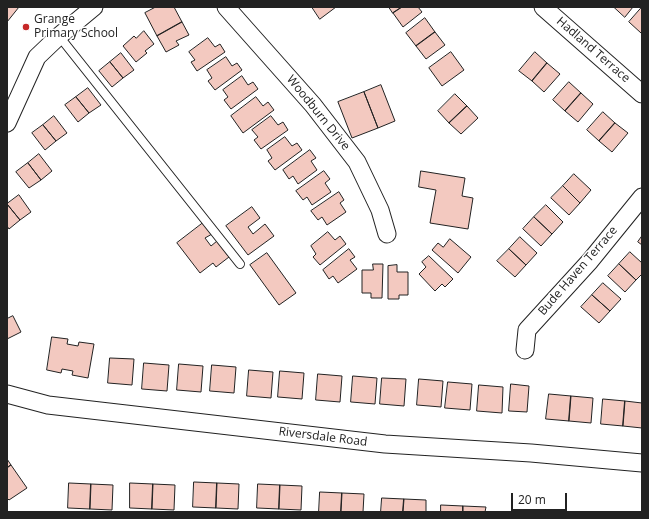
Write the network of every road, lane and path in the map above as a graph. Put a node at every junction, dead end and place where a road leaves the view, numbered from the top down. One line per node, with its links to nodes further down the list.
1 (94, 7): 4 (street)
2 (226, 7): 8 (street, Woodburn Drive)
3 (543, 7): 5 (street, Hadland Terrace)
4 (59, 36): 6 (street); 9 (lane)
5 (642, 94)
6 (7, 122)
7 (642, 196): 10 (street, Bude Haven Terrace)
8 (387, 234)
9 (240, 264)
10 (525, 350)
11 (7, 394): 12 (street, Riversdale Road)
12 (642, 463)

